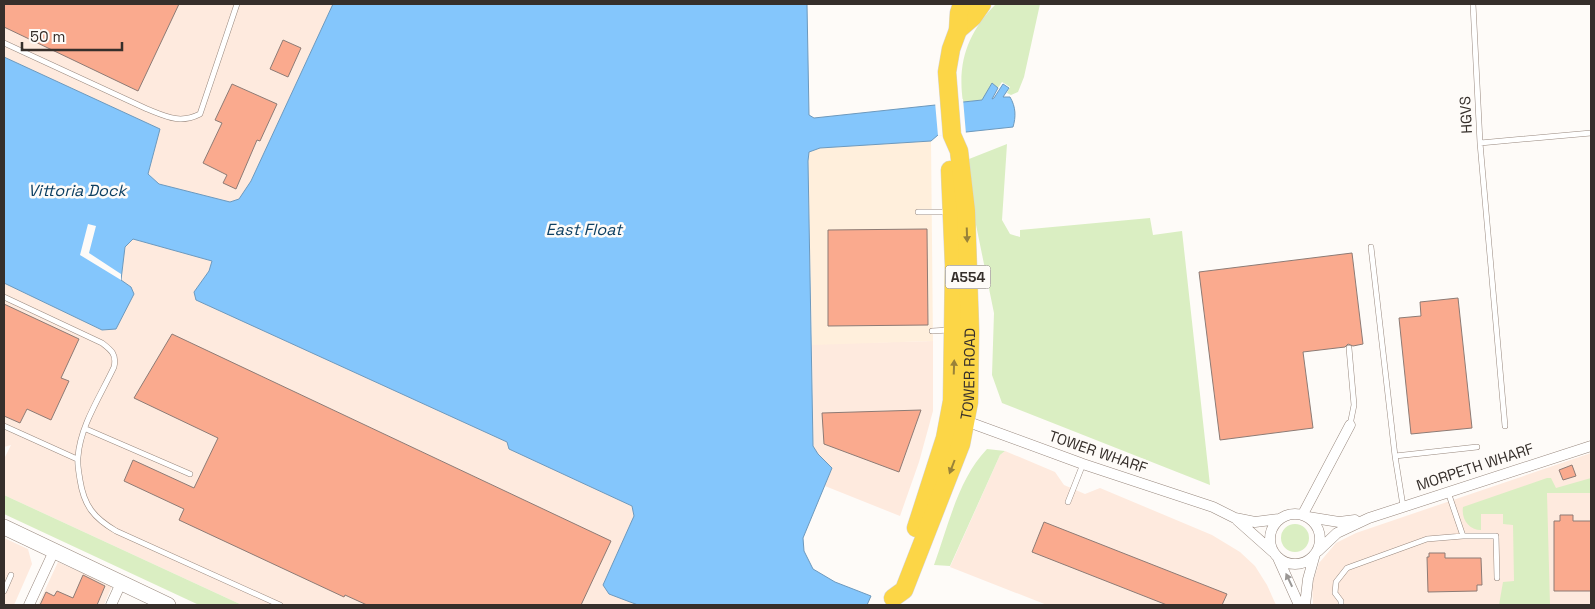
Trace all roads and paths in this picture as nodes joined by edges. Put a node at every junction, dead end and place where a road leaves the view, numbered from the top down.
1 (237, 4) edge
2 (962, 4) edge
3 (982, 4) edge
4 (1473, 4) edge
5 (958, 30) junction
6 (4, 43) edge
7 (1591, 133) edge
8 (1480, 143) junction
9 (918, 212) dead end
10 (959, 212) junction
11 (1370, 247) dead end
12 (4, 298) edge
13 (962, 330) junction
14 (932, 331) dead end
15 (1349, 348) dead end
16 (958, 418) junction
17 (1350, 425) joint
18 (6, 426) edge
19 (1505, 426) dead end
20 (86, 429) junction
21 (4, 432) edge
22 (1591, 446) edge
23 (1477, 447) dead end
24 (1394, 456) junction
25 (77, 459) junction
26 (1083, 464) junction
27 (190, 474) dead end
28 (1448, 492) junction
29 (1068, 502) dead end
30 (1402, 506) junction
31 (1305, 516) junction
32 (1235, 518) junction
33 (1369, 518) junction
34 (1279, 519) junction
35 (4, 527) edge
36 (1463, 536) junction
37 (54, 551) junction
38 (1317, 552) junction
39 (1276, 555) junction
40 (12, 575) dead end
41 (1497, 578) dead end
42 (121, 583) junction
43 (4, 591) edge
44 (892, 602) edge
45 (29, 605) edge
46 (111, 605) edge
47 (168, 605) edge
48 (280, 605) edge
49 (1299, 605) edge
50 (1305, 605) edge
51 (1341, 605) edge

1 - 6 lane
2 - 5 highway, TOWER ROAD / A554
3 - 5 highway, TOWER ROAD / A554
4 - 8 lane, HGVS
5 - 10 highway, TOWER ROAD / A554
7 - 8 lane, HGVS
8 - 19 lane
9 - 10 lane
10 - 13 highway, TOWER ROAD / A554
11 - 24 lane
12 - 20 lane
13 - 14 lane
13 - 16 highway, TOWER ROAD / A554
15 - 17 lane
16 - 26 street, TOWER WHARF
16 - 44 highway, TOWER ROAD / A554
17 - 31 street
18 - 21 lane
18 - 25 lane
20 - 25 lane
20 - 27 lane
22 - 28 street, MORPETH WHARF
23 - 24 lane
24 - 30 lane
25 - 48 lane
26 - 29 lane
26 - 32 street, TOWER WHARF
28 - 30 street, MORPETH WHARF
28 - 36 lane
30 - 33 street, MORPETH WHARF
31 - 33 street, MORPETH WHARF
31 - 34 street
31 - 38 street
32 - 34 street, TOWER WHARF
32 - 39 street, TOWER WHARF
33 - 38 street, MORPETH WHARF
34 - 39 street
35 - 37 main road
36 - 41 lane
36 - 51 lane
37 - 42 main road
37 - 45 street
38 - 39 street
38 - 50 street
49 -> 39 street
40 - 43 lane
42 - 46 street
42 - 47 main road

